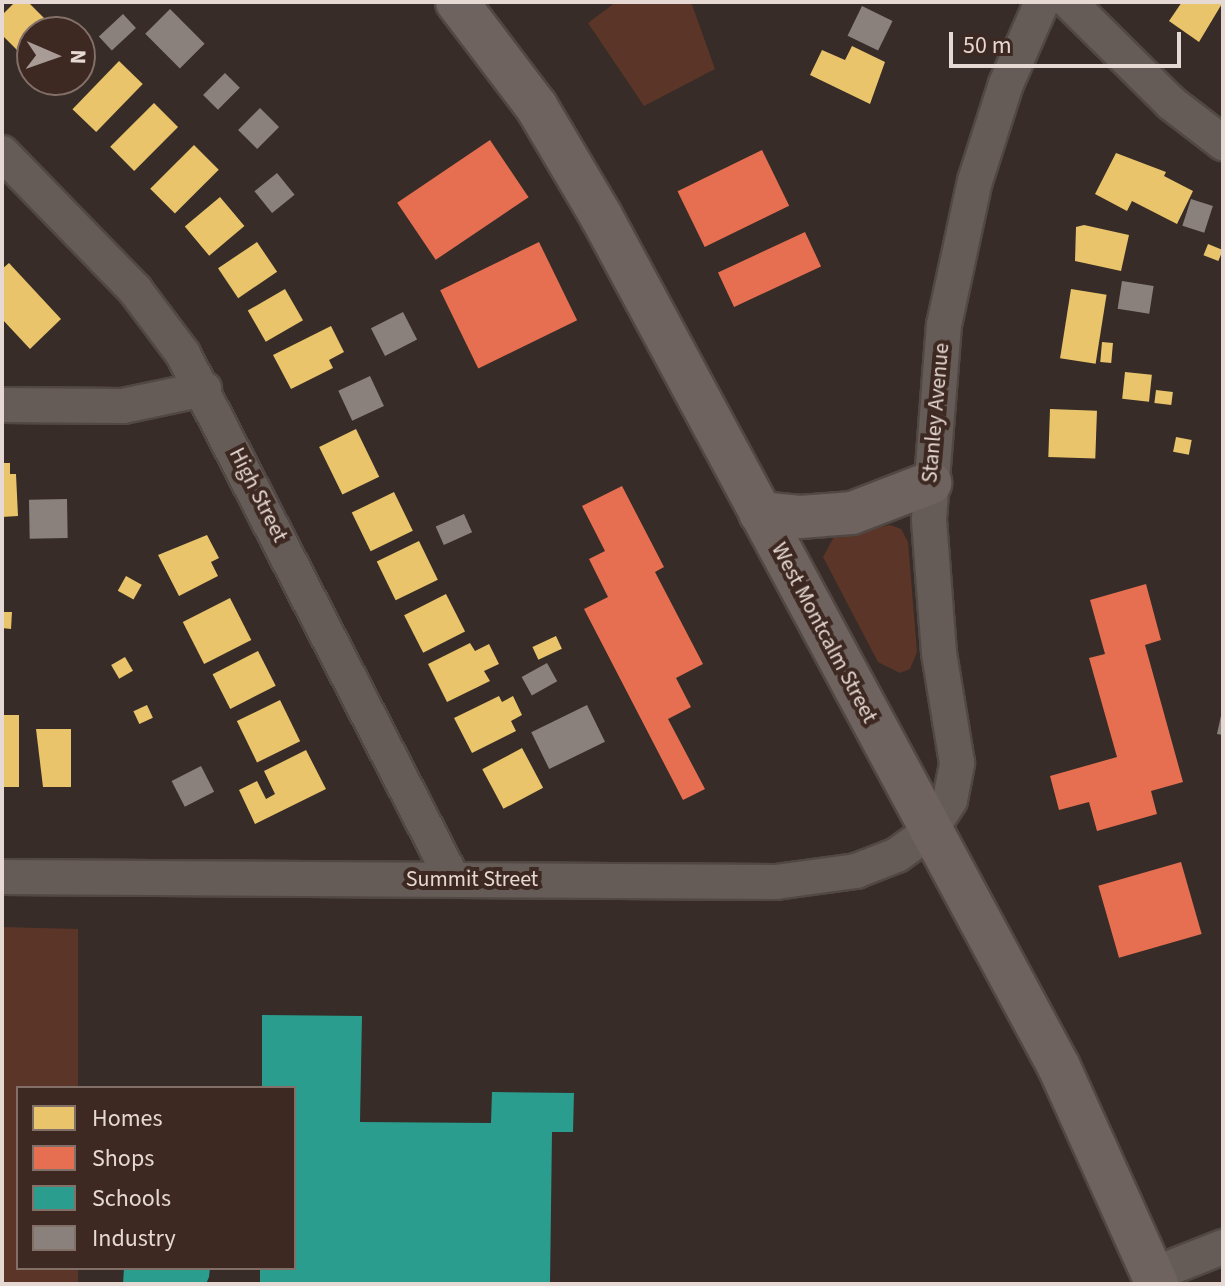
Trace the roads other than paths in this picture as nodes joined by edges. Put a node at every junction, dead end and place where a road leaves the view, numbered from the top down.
1 (457, 2) edge
2 (1042, 2) edge
3 (1069, 2) edge
4 (1223, 143) edge
5 (2, 153) edge
6 (204, 389) junction
7 (2, 405) edge
8 (930, 483) junction
9 (760, 513) junction
10 (930, 831) junction
11 (2, 877) edge
12 (453, 880) junction
13 (1223, 1247) edge
14 (1156, 1279) edge

1 - 9 main road, West Montcalm Street
2 - 8 street, Stanley Avenue
3 - 4 street
5 - 6 street, High Street
6 - 7 street
6 - 12 street, High Street
8 - 9 main road
8 - 10 street, Stanley Avenue
9 - 10 main road, West Montcalm Street
10 - 12 street, Summit Street
10 - 14 main road, West Montcalm Street
11 - 12 street, Summit Street
13 - 14 street

